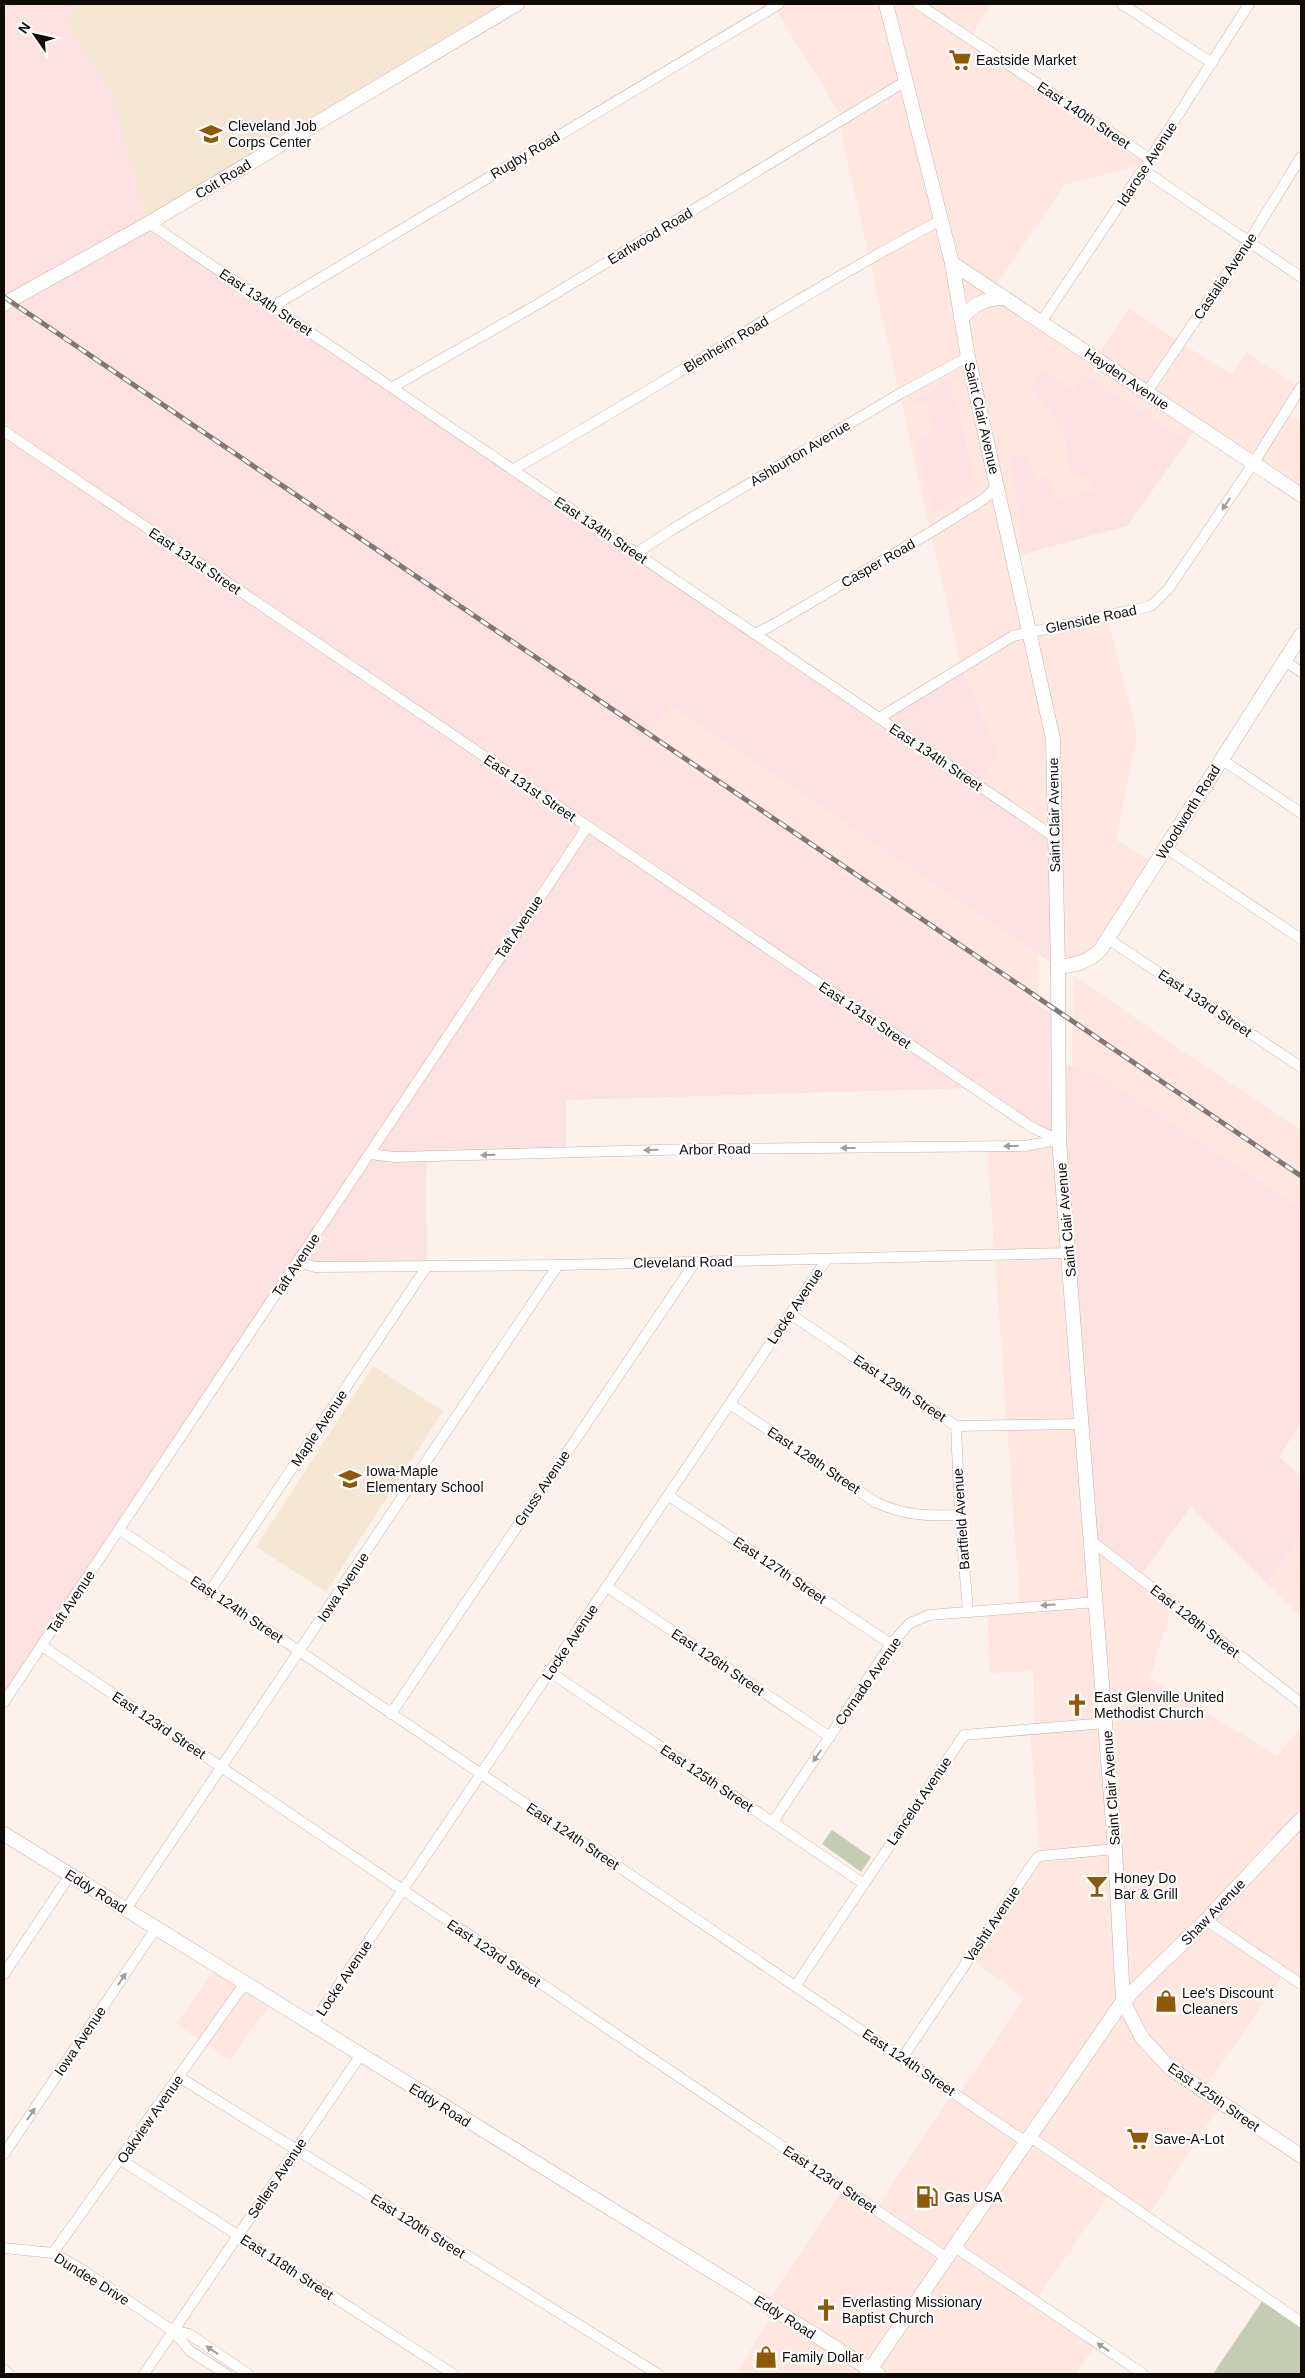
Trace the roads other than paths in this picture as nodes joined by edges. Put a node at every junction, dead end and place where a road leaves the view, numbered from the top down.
1 (516, 4) edge
2 (779, 4) edge
3 (886, 4) edge
4 (918, 4) edge
5 (1122, 4) edge
6 (1249, 4) edge
7 (1212, 63) junction
8 (906, 81) junction
9 (1301, 157) edge
10 (1150, 159) junction
11 (1143, 170) junction
12 (941, 220) junction
13 (149, 223) junction
14 (1249, 241) junction
15 (952, 263) junction
16 (1301, 277) edge
17 (1004, 298) junction
18 (4, 304) edge
19 (272, 307) junction
20 (961, 319) junction
21 (1041, 322) junction
22 (968, 357) junction
23 (393, 387) junction
24 (1301, 388) edge
25 (1147, 392) junction
26 (4, 431) edge
27 (1253, 464) junction
28 (512, 470) junction
29 (998, 485) junction
30 (1301, 495) edge
31 (636, 554) junction
32 (1029, 632) junction
33 (754, 634) junction
34 (1301, 635) edge
35 (1285, 661) junction
36 (1301, 672) edge
37 (880, 718) junction
38 (1221, 760) junction
39 (1301, 813) edge
40 (586, 826) junction
41 (1054, 836) junction
42 (1166, 848) junction
43 (1108, 939) junction
44 (1301, 939) edge
45 (1058, 967) junction
46 (1301, 1066) edge
47 (1059, 1140) junction
48 (370, 1154) junction
49 (1069, 1254) junction
50 (827, 1259) junction
51 (298, 1262) junction
52 (694, 1262) junction
53 (558, 1265) junction
54 (427, 1266) junction
55 (790, 1314) junction
56 (730, 1404) junction
57 (1081, 1424) junction
58 (956, 1426) junction
59 (669, 1496) junction
60 (960, 1515) junction
61 (120, 1530) junction
62 (1089, 1539) junction
63 (607, 1587) junction
64 (210, 1591) junction
65 (1097, 1602) junction
66 (968, 1611) junction
67 (891, 1644) junction
68 (42, 1646) junction
69 (299, 1652) junction
70 (550, 1672) junction
71 (4, 1702) edge
72 (1301, 1703) edge
73 (391, 1714) junction
74 (1106, 1723) junction
75 (830, 1737) junction
76 (222, 1768) junction
77 (482, 1775) junction
78 (772, 1822) junction
79 (1299, 1825) edge
80 (4, 1834) edge
81 (1115, 1849) junction
82 (70, 1875) junction
83 (864, 1884) junction
84 (403, 1890) junction
85 (126, 1909) junction
86 (1206, 1920) junction
87 (156, 1928) junction
88 (4, 1974) edge
89 (245, 1983) junction
90 (1301, 1984) edge
91 (796, 1985) junction
92 (1122, 2002) junction
93 (312, 2025) junction
94 (360, 2056) junction
95 (903, 2057) junction
96 (179, 2077) junction
97 (1027, 2139) junction
98 (295, 2150) junction
99 (4, 2154) edge
100 (1301, 2156) edge
101 (121, 2160) junction
102 (238, 2235) junction
103 (4, 2248) edge
104 (951, 2252) junction
105 (53, 2253) junction
106 (1301, 2322) edge
107 (173, 2331) junction
108 (4, 2370) edge
109 (871, 2373) edge
110 (9, 2374) edge
111 (144, 2374) edge
112 (226, 2374) edge
113 (248, 2374) edge
114 (453, 2374) edge
115 (658, 2374) edge
116 (1143, 2374) edge

1 - 13 street, Coit Road
2 - 19 street, Rugby Road
3 - 8 street, Saint Clair Avenue
4 - 10 street, East 140th Street
5 - 7 street
6 - 7 street, Idarose Avenue
7 - 10 street, Idarose Avenue
8 - 12 street, Saint Clair Avenue
8 - 23 street, Earlwood Road
9 - 14 street, Castalia Avenue
10 - 11 street, Idarose Avenue
11 - 14 street
11 - 21 street, Idarose Avenue
12 - 15 street, Saint Clair Avenue
12 - 28 street, Blenheim Road
13 - 18 street, Coit Road
13 - 19 street, East 134th Street
14 - 16 street
14 - 25 street, Castalia Avenue
15 - 17 street, Hayden Avenue
15 - 20 street, Saint Clair Avenue
17 - 20 street
17 - 21 street, Hayden Avenue
19 - 23 street, East 134th Street
20 - 22 street, Saint Clair Avenue
21 - 25 street, Hayden Avenue
22 - 29 street, Saint Clair Avenue
22 - 31 street, Ashburton Avenue
23 - 28 street, East 134th Street
24 - 27 street, Glenside Road
25 - 27 street, Hayden Avenue
26 - 40 street, East 131st Street
27 - 30 street, Hayden Avenue
27 -> 32 street, Glenside Road
28 - 31 street, East 134th Street
29 - 32 street, Saint Clair Avenue
29 - 33 street, Casper Road
31 - 33 street, East 134th Street
32 - 37 street, Glenside Road
32 - 41 street, Saint Clair Avenue
33 - 37 street, East 134th Street
34 - 35 street, Woodworth Road
35 - 36 street
35 - 38 street, Woodworth Road
37 - 41 street, East 134th Street
38 - 39 street
38 - 42 street, Woodworth Road
40 - 47 street, East 131st Street
40 - 48 street, Taft Avenue
41 - 45 street, Saint Clair Avenue
42 - 43 street, Woodworth Road
42 - 44 street
43 - 45 street, Woodworth Road
43 - 46 street, East 133rd Street
45 - 47 street, Saint Clair Avenue
47 -> 48 street, Arbor Road
47 - 49 street, Saint Clair Avenue
48 - 51 street, Taft Avenue
49 - 50 street, Cleveland Road
49 - 57 street, Saint Clair Avenue
50 - 52 street, Cleveland Road
50 - 55 street, Locke Avenue
51 - 54 street, Cleveland Road
51 - 61 street, Taft Avenue
52 - 53 street, Cleveland Road
52 - 73 street, Gruss Avenue
53 - 54 street, Cleveland Road
53 - 69 street, Iowa Avenue
54 - 64 street, Maple Avenue
55 - 56 street, Locke Avenue
55 - 58 street, East 129th Street
56 - 59 street, Locke Avenue
56 - 60 street, East 128th Street
57 - 58 street, East 129th Street
57 - 62 street, Saint Clair Avenue
58 - 60 street, Bartfield Avenue
59 - 63 street, Locke Avenue
59 - 67 street, East 127th Street
60 - 66 street, Bartfield Avenue
61 - 64 street, East 124th Street
61 - 68 street, Taft Avenue
62 - 65 street, Saint Clair Avenue
62 - 72 street, East 128th Street
63 - 70 street, Locke Avenue
63 - 75 street, East 126th Street
64 - 69 street, East 124th Street
65 -> 66 street, Cornado Avenue
65 - 74 street, Saint Clair Avenue
66 - 67 street, Cornado Avenue
67 - 75 street, Cornado Avenue
68 - 71 street, Taft Avenue
68 - 76 street, East 123rd Street
69 - 73 street, East 124th Street
69 - 76 street, Iowa Avenue
70 - 77 street, Locke Avenue
70 - 78 street, East 125th Street
73 - 77 street, East 124th Street
74 - 81 street, Saint Clair Avenue
74 - 83 street, Lancelot Avenue
75 -> 78 street, Cornado Avenue
76 - 84 street, East 123rd Street
76 - 85 street, Iowa Avenue
77 - 84 street, Locke Avenue
77 - 91 street, East 124th Street
78 - 83 street, East 125th Street
79 - 86 street, Shaw Avenue
80 - 82 street, Eddy Road
81 - 92 street, Saint Clair Avenue
81 - 95 street, Vashti Avenue
82 - 85 street, Eddy Road
82 - 88 street
83 - 91 street, Lancelot Avenue
84 - 93 street, Locke Avenue
84 - 104 street, East 123rd Street
85 - 87 street, Eddy Road
86 - 90 street
86 - 92 street, Shaw Avenue
87 - 89 street, Eddy Road
99 -> 87 street, Iowa Avenue
89 - 93 street, Eddy Road
89 - 96 street, Oakview Avenue
91 - 95 street, East 124th Street
92 - 97 street
92 - 100 street, East 125th Street
93 - 94 street, Eddy Road
94 - 98 street, Sellers Avenue
94 - 109 street, Eddy Road
95 - 97 street, East 124th Street
96 - 98 street, East 120th Street
96 - 101 street, Oakview Avenue
97 - 104 street
97 - 106 street, East 124th Street
98 - 102 street, Sellers Avenue
98 - 115 street, East 120th Street
101 - 102 street, East 118th Street
101 - 105 street, Oakview Avenue
102 - 107 street, Sellers Avenue
102 - 114 street, East 118th Street
103 - 105 street, Dundee Drive
104 - 109 street
116 -> 104 street, East 123rd Street
105 - 107 street, Dundee Drive
107 - 111 street, Sellers Avenue
107 - 112 street
113 -> 107 street
108 - 110 street

